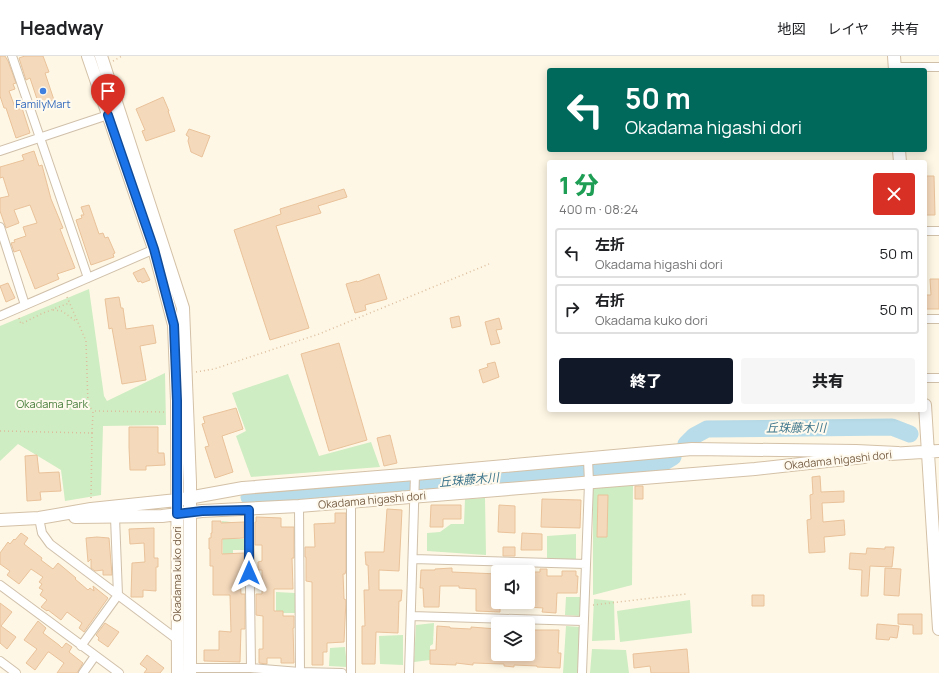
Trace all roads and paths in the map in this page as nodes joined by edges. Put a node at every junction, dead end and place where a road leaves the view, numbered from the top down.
1 (12, 56) edge
2 (88, 56) edge
3 (101, 56) edge
4 (895, 64) edge
5 (939, 67) edge
6 (120, 112) junction
7 (108, 115) junction
8 (40, 138) junction
9 (0, 151) edge
10 (0, 227) edge
11 (927, 231) edge
12 (939, 231) edge
13 (158, 247) junction
14 (489, 264) dead end
15 (88, 278) junction
16 (66, 296) dead end
17 (69, 303) junction
18 (25, 305) junction
19 (51, 310) junction
20 (0, 316) edge
21 (18, 316) dead end
22 (927, 319) edge
23 (939, 319) edge
24 (78, 322) junction
25 (186, 373) junction
26 (927, 378) edge
27 (939, 378) edge
28 (93, 411) junction
29 (168, 412) dead end
30 (926, 412) edge
31 (0, 431) edge
32 (92, 433) junction
33 (934, 451) edge
34 (898, 453) junction
35 (588, 459) junction
36 (415, 474) junction
37 (589, 483) junction
38 (414, 496) junction
39 (190, 498) junction
40 (177, 500) junction
41 (351, 502) junction
42 (299, 506) junction
43 (91, 509) junction
44 (249, 510) junction
45 (183, 514) junction
46 (41, 517) junction
47 (115, 517) junction
48 (0, 520) edge
49 (413, 559) junction
50 (586, 564) junction
51 (0, 585) edge
52 (686, 594) dead end
53 (118, 595) junction
54 (584, 606) junction
55 (411, 616) junction
56 (583, 621) junction
57 (939, 630) edge
58 (178, 640) junction
59 (81, 646) junction
60 (95, 656) junction
61 (0, 661) edge
62 (250, 668) junction
63 (9, 670) edge
64 (190, 671) edge
65 (16, 673) edge
66 (83, 673) edge
67 (119, 673) edge
68 (178, 673) edge
69 (300, 673) edge
70 (342, 673) edge
71 (351, 673) edge
72 (409, 673) edge
73 (582, 673) edge

1 - 8 street
2 - 7 street, Okadama kuko dori
3 - 6 street, Okadama kuko dori
4 - 5 street
6 - 7 street
6 - 13 street, Okadama kuko dori
7 - 8 street
7 - 13 street, Okadama kuko dori
8 - 9 street
8 - 15 street
10 - 18 street
11 - 12 street
13 - 15 street
13 - 25 street, Okadama kuko dori
13 - 40 street, Okadama kuko dori
14 - 25 path
15 - 18 street
16 - 17 path
17 - 19 path
17 - 24 path
18 - 20 street
19 - 21 path
19 - 24 path
22 - 23 street
24 - 28 path
25 - 39 street, Okadama kuko dori
26 - 27 street
28 - 29 path
28 - 32 path
30 - 33 street
31 - 32 path
32 - 43 path
33 - 34 street
33 - 57 street
34 - 35 street, Okadama higashi dori
34 - 37 street, Okadama higashi dori
35 - 36 street, Okadama higashi dori
35 - 37 street
36 - 38 street
36 - 39 street, Okadama higashi dori
37 - 38 street, Okadama higashi dori
37 - 50 street
38 - 41 street, Okadama higashi dori
38 - 49 street
39 - 40 street, Okadama higashi dori
39 - 45 street, Okadama kuko dori
40 - 43 street, Okadama higashi dori
40 - 45 street, Okadama kuko dori
41 - 42 street, Okadama higashi dori
41 - 71 street
42 - 44 street, Okadama higashi dori
42 - 69 street
43 - 46 street, Okadama higashi dori
44 - 45 street, Okadama higashi dori
44 - 62 street
45 - 47 street, Okadama higashi dori
45 - 58 street, Okadama kuko dori
45 - 64 street, Okadama kuko dori
46 - 47 street, Okadama higashi dori
46 - 48 street, Okadama higashi dori
46 - 53 street
47 - 53 street
49 - 50 street
49 - 55 street
50 - 54 street
51 - 59 street
52 - 54 path
53 - 58 street
53 - 59 street
54 - 56 street
55 - 56 street
55 - 72 street
56 - 73 street
58 - 68 street, Okadama kuko dori
59 - 60 street
60 - 66 street
60 - 67 street
61 - 63 street
62 - 64 street
62 - 69 street
63 - 65 street
69 - 70 street

